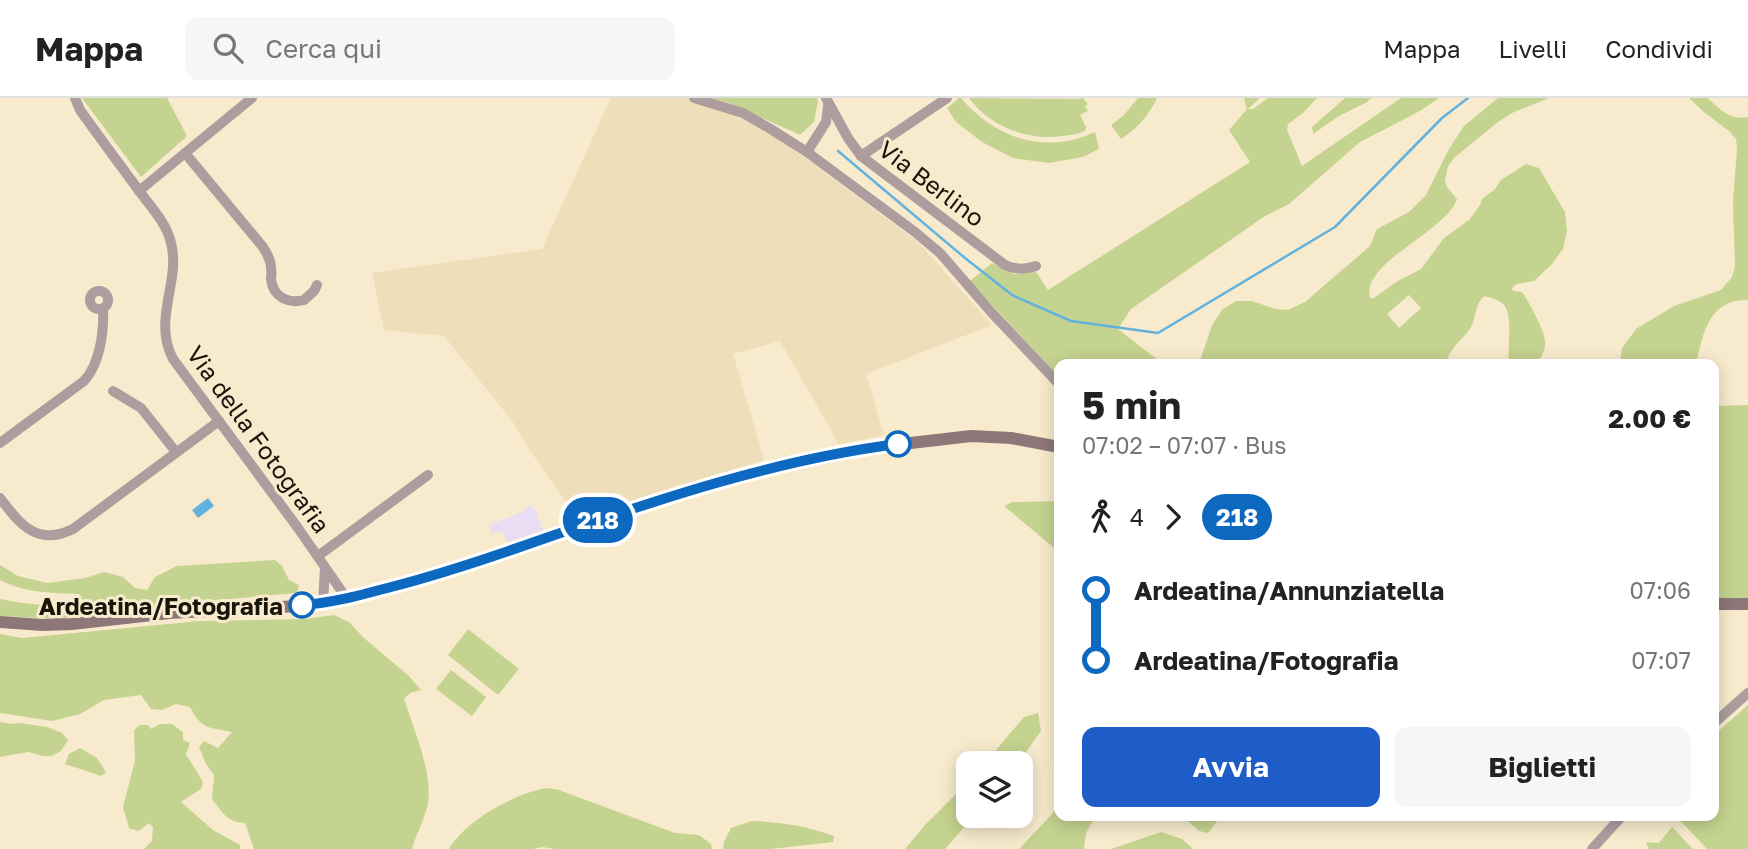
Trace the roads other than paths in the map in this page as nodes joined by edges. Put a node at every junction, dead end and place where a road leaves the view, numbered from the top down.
1 (64, 98) edge
2 (75, 98) edge
3 (252, 98) edge
4 (694, 98) edge
5 (947, 98) edge
6 (827, 101) edge
7 (83, 114) junction
8 (807, 152) junction
9 (185, 153) junction
10 (861, 156) junction
11 (139, 191) junction
12 (1036, 266) dead end
13 (317, 285) dead end
14 (103, 309) dead end
15 (1054, 379) edge
16 (113, 391) dead end
17 (219, 421) junction
18 (0, 443) edge
19 (1054, 446) edge
20 (176, 452) junction
21 (428, 475) dead end
22 (0, 498) edge
23 (318, 556) junction
24 (325, 568) junction
25 (347, 599) junction
26 (323, 603) junction
27 (1719, 604) edge
28 (1748, 604) edge
29 (0, 622) edge
30 (1748, 693) edge
31 (1719, 719) edge
32 (1617, 821) edge
33 (1592, 849) edge

1 - 7 street, Via della Fotografia
2 - 7 street, Via della Fotografia
3 - 9 street
4 - 8 street
5 - 10 street
6 - 8 street
6 - 10 street, Via Berlino
7 - 11 street, Via della Fotografia
8 - 15 street
9 - 11 street
9 - 13 street
10 - 12 street, Via Berlino
11 - 17 street, Via della Fotografia
14 - 18 street
16 - 20 street
17 - 20 street
17 - 23 street, Via della Fotografia
19 - 25 main road
20 - 22 street
21 - 23 street
23 - 24 street, Via della Fotografia
24 - 25 street, Via della Fotografia
24 - 26 street, Via della Fotografia
25 - 26 main road
26 - 29 main road
27 - 28 main road
30 - 31 street
32 - 33 street

